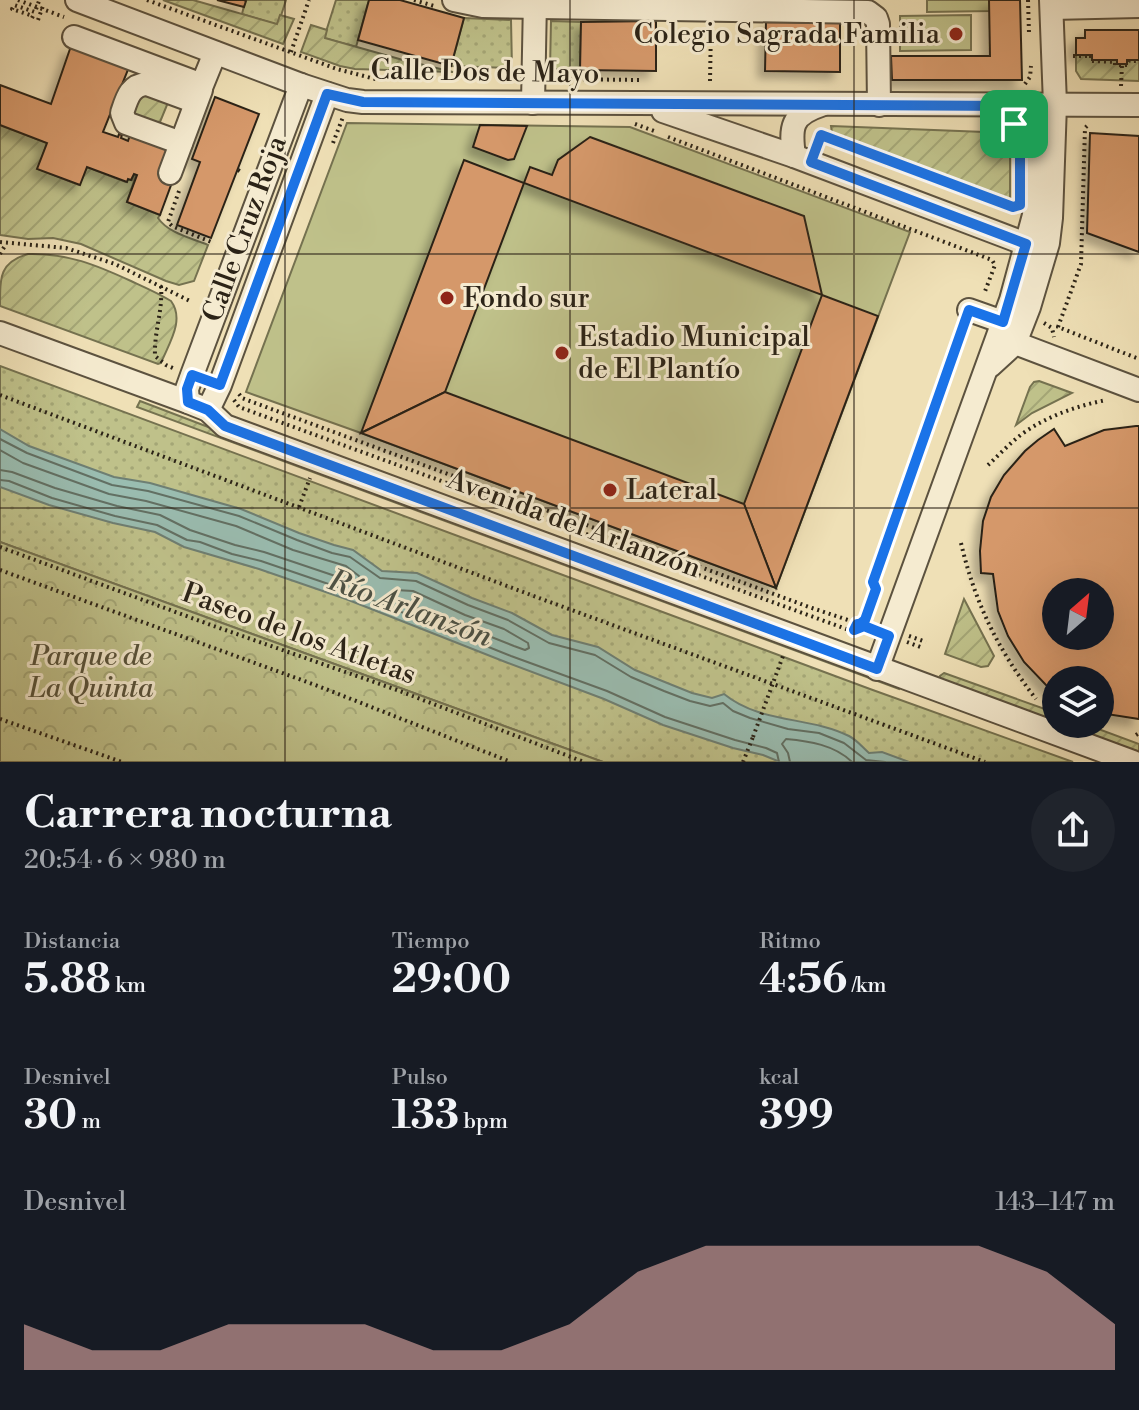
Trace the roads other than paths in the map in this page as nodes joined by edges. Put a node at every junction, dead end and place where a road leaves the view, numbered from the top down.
1 (77, 0) edge
2 (454, 0) edge
3 (535, 3) edge
4 (1051, 4) edge
5 (780, 5) edge
6 (1139, 6) edge
7 (115, 7) edge
8 (873, 7) edge
9 (74, 37) dead end
10 (215, 53) junction
11 (301, 85) junction
12 (199, 94) junction
13 (327, 94) junction
14 (1135, 96) edge
15 (533, 103) junction
16 (1055, 104) junction
17 (822, 105) junction
18 (879, 105) junction
19 (635, 115) junction
20 (181, 143) junction
21 (794, 156) junction
22 (171, 170) road end
23 (1051, 211) junction
24 (1026, 244) junction
25 (978, 305) road end
26 (0, 333) edge
27 (1005, 334) junction
28 (1139, 390) edge
29 (198, 406) junction
30 (877, 669) junction
31 (1133, 762) edge

1 - 7 street
2 - 3 street
3 - 5 street
3 - 15 street
4 - 6 street
4 - 16 street
5 - 8 street
7 - 10 street
8 - 18 street
9 - 12 street
10 - 11 street
10 - 12 street
11 - 13 street
11 - 29 street, Calle Cruz Roja
12 - 20 street
12 - 20 street
13 - 15 street, Calle Dos de Mayo
13 - 29 street, Calle Cruz Roja
14 - 16 street, Calle Dos de Mayo
15 - 19 street, Calle Dos de Mayo
16 - 18 street, Calle Dos de Mayo
16 - 23 street
16 - 24 street
17 - 18 street, Calle Dos de Mayo
17 - 19 street, Calle Dos de Mayo
17 - 21 street
19 - 21 street, Calle Dos de Mayo
20 - 22 street
21 - 24 street, Calle Dos de Mayo
23 - 24 street
23 - 27 street
24 - 27 street
25 - 27 street
26 - 29 street, Avenida del Arlanzón
27 - 28 street
27 - 30 street
29 - 30 street, Avenida del Arlanzón
30 - 31 street, Avenida del Arlanzón

